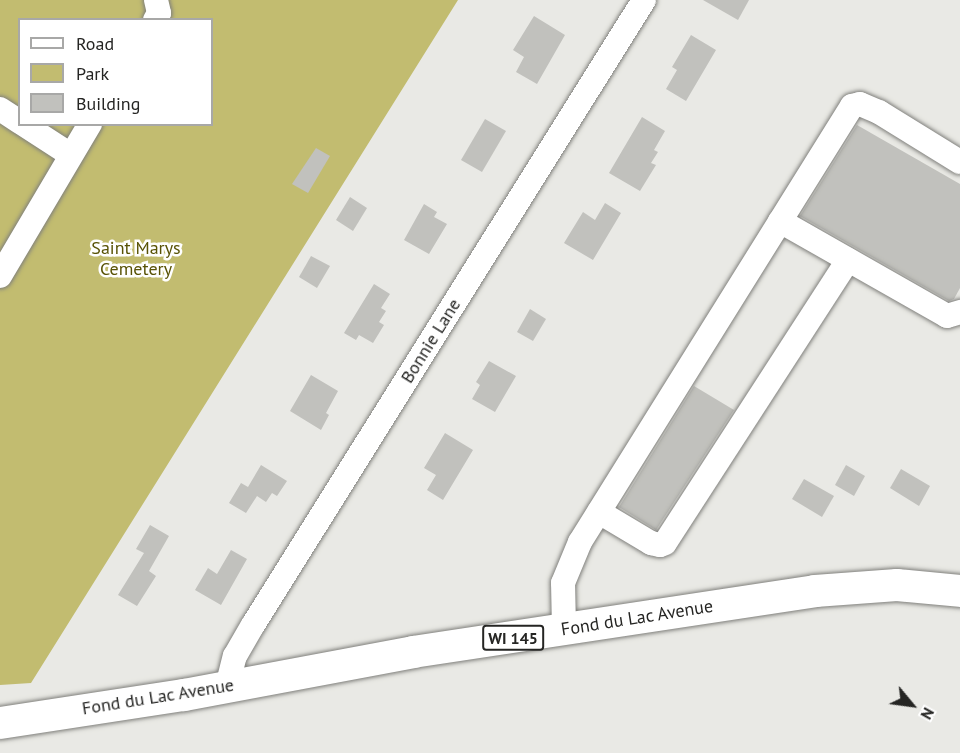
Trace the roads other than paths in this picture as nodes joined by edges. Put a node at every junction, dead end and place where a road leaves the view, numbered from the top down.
1 (156, 0) edge
2 (644, 0) edge
3 (156, 18) edge
4 (0, 109) edge
5 (18, 121) edge
6 (26, 126) edge
7 (89, 126) edge
8 (71, 155) junction
9 (960, 162) edge
10 (780, 221) junction
11 (848, 260) junction
12 (0, 276) edge
13 (960, 312) edge
14 (599, 512) junction
15 (960, 591) edge
16 (564, 629) junction
17 (227, 687) junction
18 (0, 710) edge
19 (68, 711) junction
20 (0, 723) edge

1 - 3 street
2 - 17 street, Bonnie Lane
4 - 5 street
6 - 8 street
7 - 8 street
8 - 12 street
9 - 10 street
10 - 11 street
10 - 14 street
11 - 13 street
11 - 14 street
14 - 16 street
15 - 16 main road, Fond du Lac Avenue / WI 145
16 - 17 main road, Fond du Lac Avenue / WI 145
17 - 19 main road, Fond du Lac Avenue / WI 145
18 - 19 main road, Fond du Lac Avenue / WI 145
19 - 20 main road, Fond du Lac Avenue / WI 145

